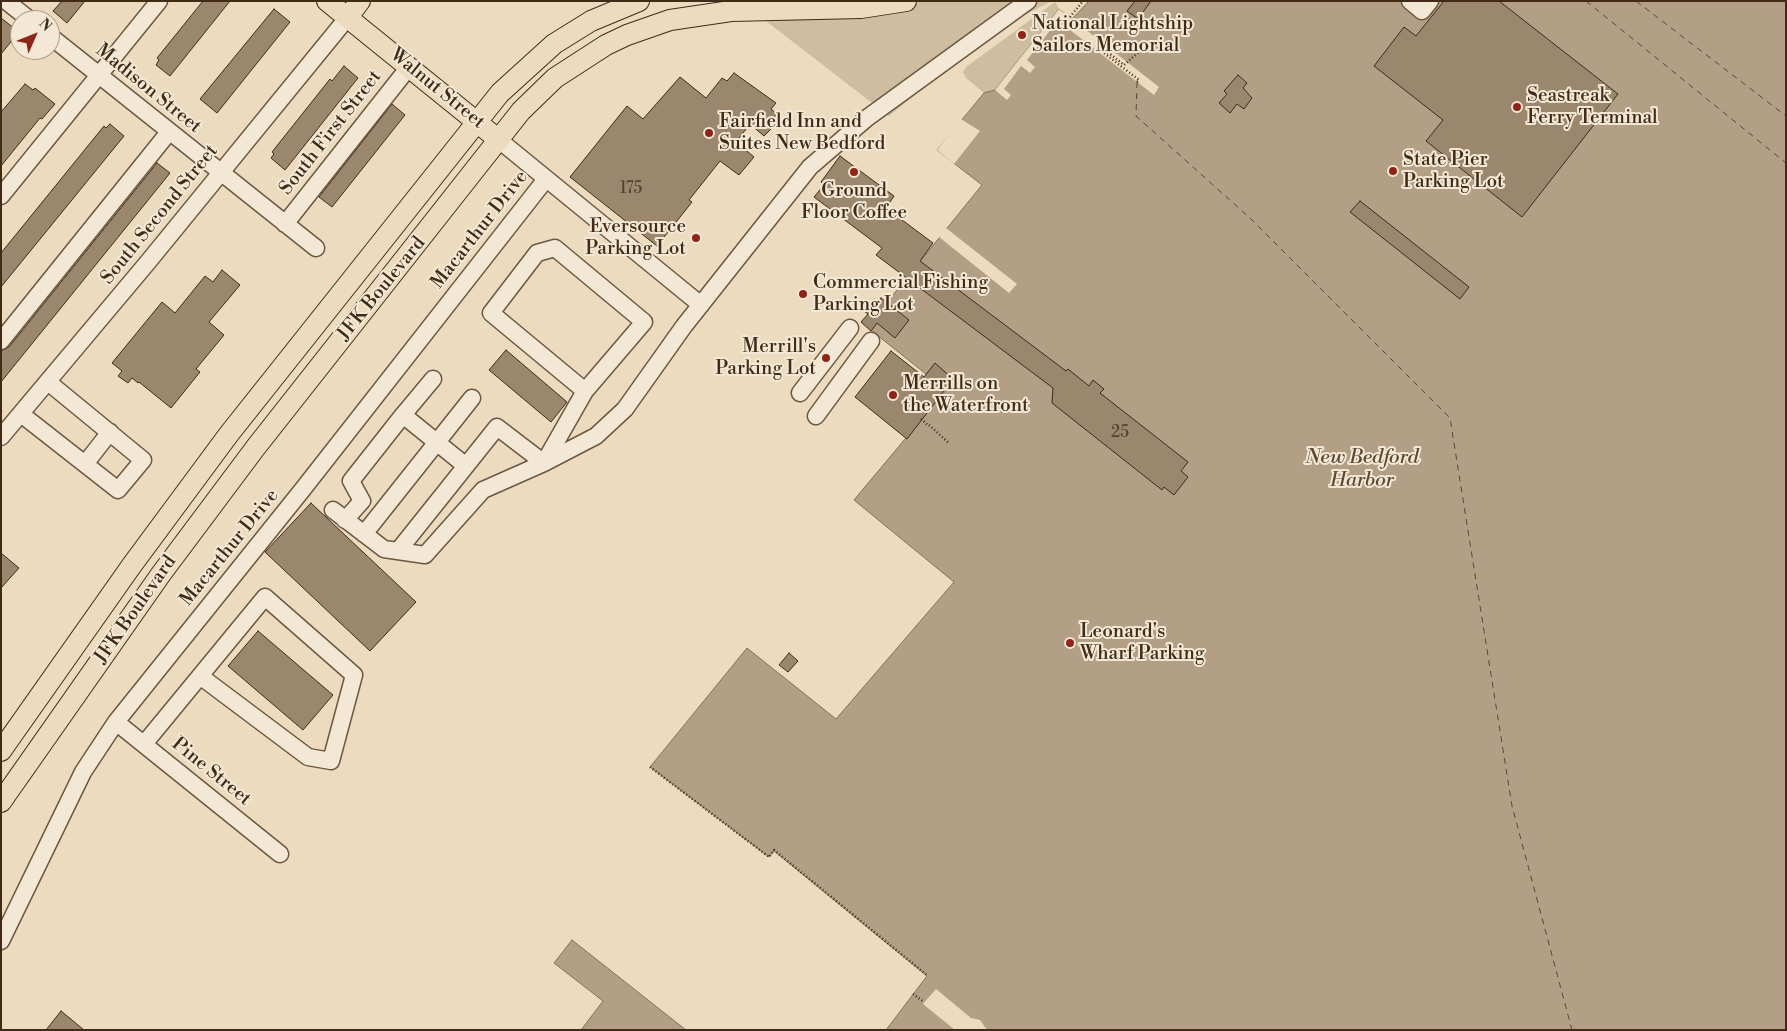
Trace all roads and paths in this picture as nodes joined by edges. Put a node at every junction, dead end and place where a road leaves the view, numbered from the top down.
1 (6, 1) edge
2 (159, 1) edge
3 (327, 1) edge
4 (360, 1) edge
5 (639, 1) edge
6 (906, 1) edge
7 (1028, 1) edge
8 (1083, 1) edge
9 (1410, 1) edge
10 (1430, 1) edge
11 (17, 10) edge
12 (348, 17) junction
13 (1070, 17) dead end
14 (60, 44) edge
15 (1141, 50) dead end
16 (409, 67) junction
17 (99, 76) junction
18 (1137, 82) dead end
19 (477, 122) junction
20 (169, 132) junction
21 (499, 140) junction
22 (220, 172) junction
23 (546, 179) junction
24 (1, 196) edge
25 (285, 224) junction
26 (316, 248) dead end
27 (701, 305) junction
28 (850, 328) dead end
29 (1, 341) edge
30 (871, 342) dead end
31 (433, 379) dead end
32 (48, 382) junction
33 (585, 391) junction
34 (800, 393) dead end
35 (472, 398) dead end
36 (21, 414) junction
37 (403, 415) junction
38 (816, 416) dead end
39 (921, 418) dead end
40 (929, 425) dead end
41 (932, 428) junction
42 (110, 432) junction
43 (1, 438) edge
44 (436, 442) junction
45 (949, 443) dead end
46 (544, 463) junction
47 (85, 464) junction
48 (466, 466) junction
49 (364, 534) junction
50 (398, 551) junction
51 (200, 676) junction
52 (116, 722) junction
53 (144, 744) junction
54 (1, 751) edge
55 (650, 767) dead end
56 (1, 802) edge
57 (280, 854) dead end
58 (1, 941) edge
59 (928, 976) dead end
60 (914, 994) dead end
61 (924, 1002) dead end

1 - 11 street
2 - 17 street
3 - 12 main road, Walnut Street
4 - 12 main road
5 - 19 main road, JFK Boulevard
6 - 21 main road, JFK Boulevard
7 - 27 street
8 - 13 path
9 - 10 street
12 - 16 main road, Walnut Street
12 - 22 street, South Second Street
14 - 17 street, Madison Street
15 - 18 path
16 - 19 main road, Walnut Street
16 - 25 street, South First Street
17 - 20 street, Madison Street
17 - 24 street
19 - 21 main road, Walnut Street
19 - 54 main road, JFK Boulevard
20 - 22 street, Madison Street
20 - 29 street
21 - 23 street, Walnut Street
21 - 56 main road, JFK Boulevard
22 - 25 street, Madison Street
22 - 32 street, South Second Street
23 - 27 street, Macarthur Drive
23 - 52 street, Macarthur Drive
25 - 26 street, Madison Street
27 - 46 street
28 - 34 street
30 - 38 street
31 - 37 street
32 - 36 street, South Second Street
32 - 42 street
33 - 33 street
33 - 46 street
35 - 44 street
36 - 43 street, South Second Street
36 - 47 street
37 - 44 street
37 - 49 street
39 - 41 path
40 - 41 path
41 - 45 path
42 - 47 street
42 - 47 street
44 - 48 street
44 - 49 street
46 - 48 street
46 - 50 street
48 - 50 street
49 - 50 street
51 - 51 street
51 - 53 street
52 - 53 street, Pine Street
52 - 58 street
53 - 57 street, Pine Street
55 - 59 path
60 - 61 path

